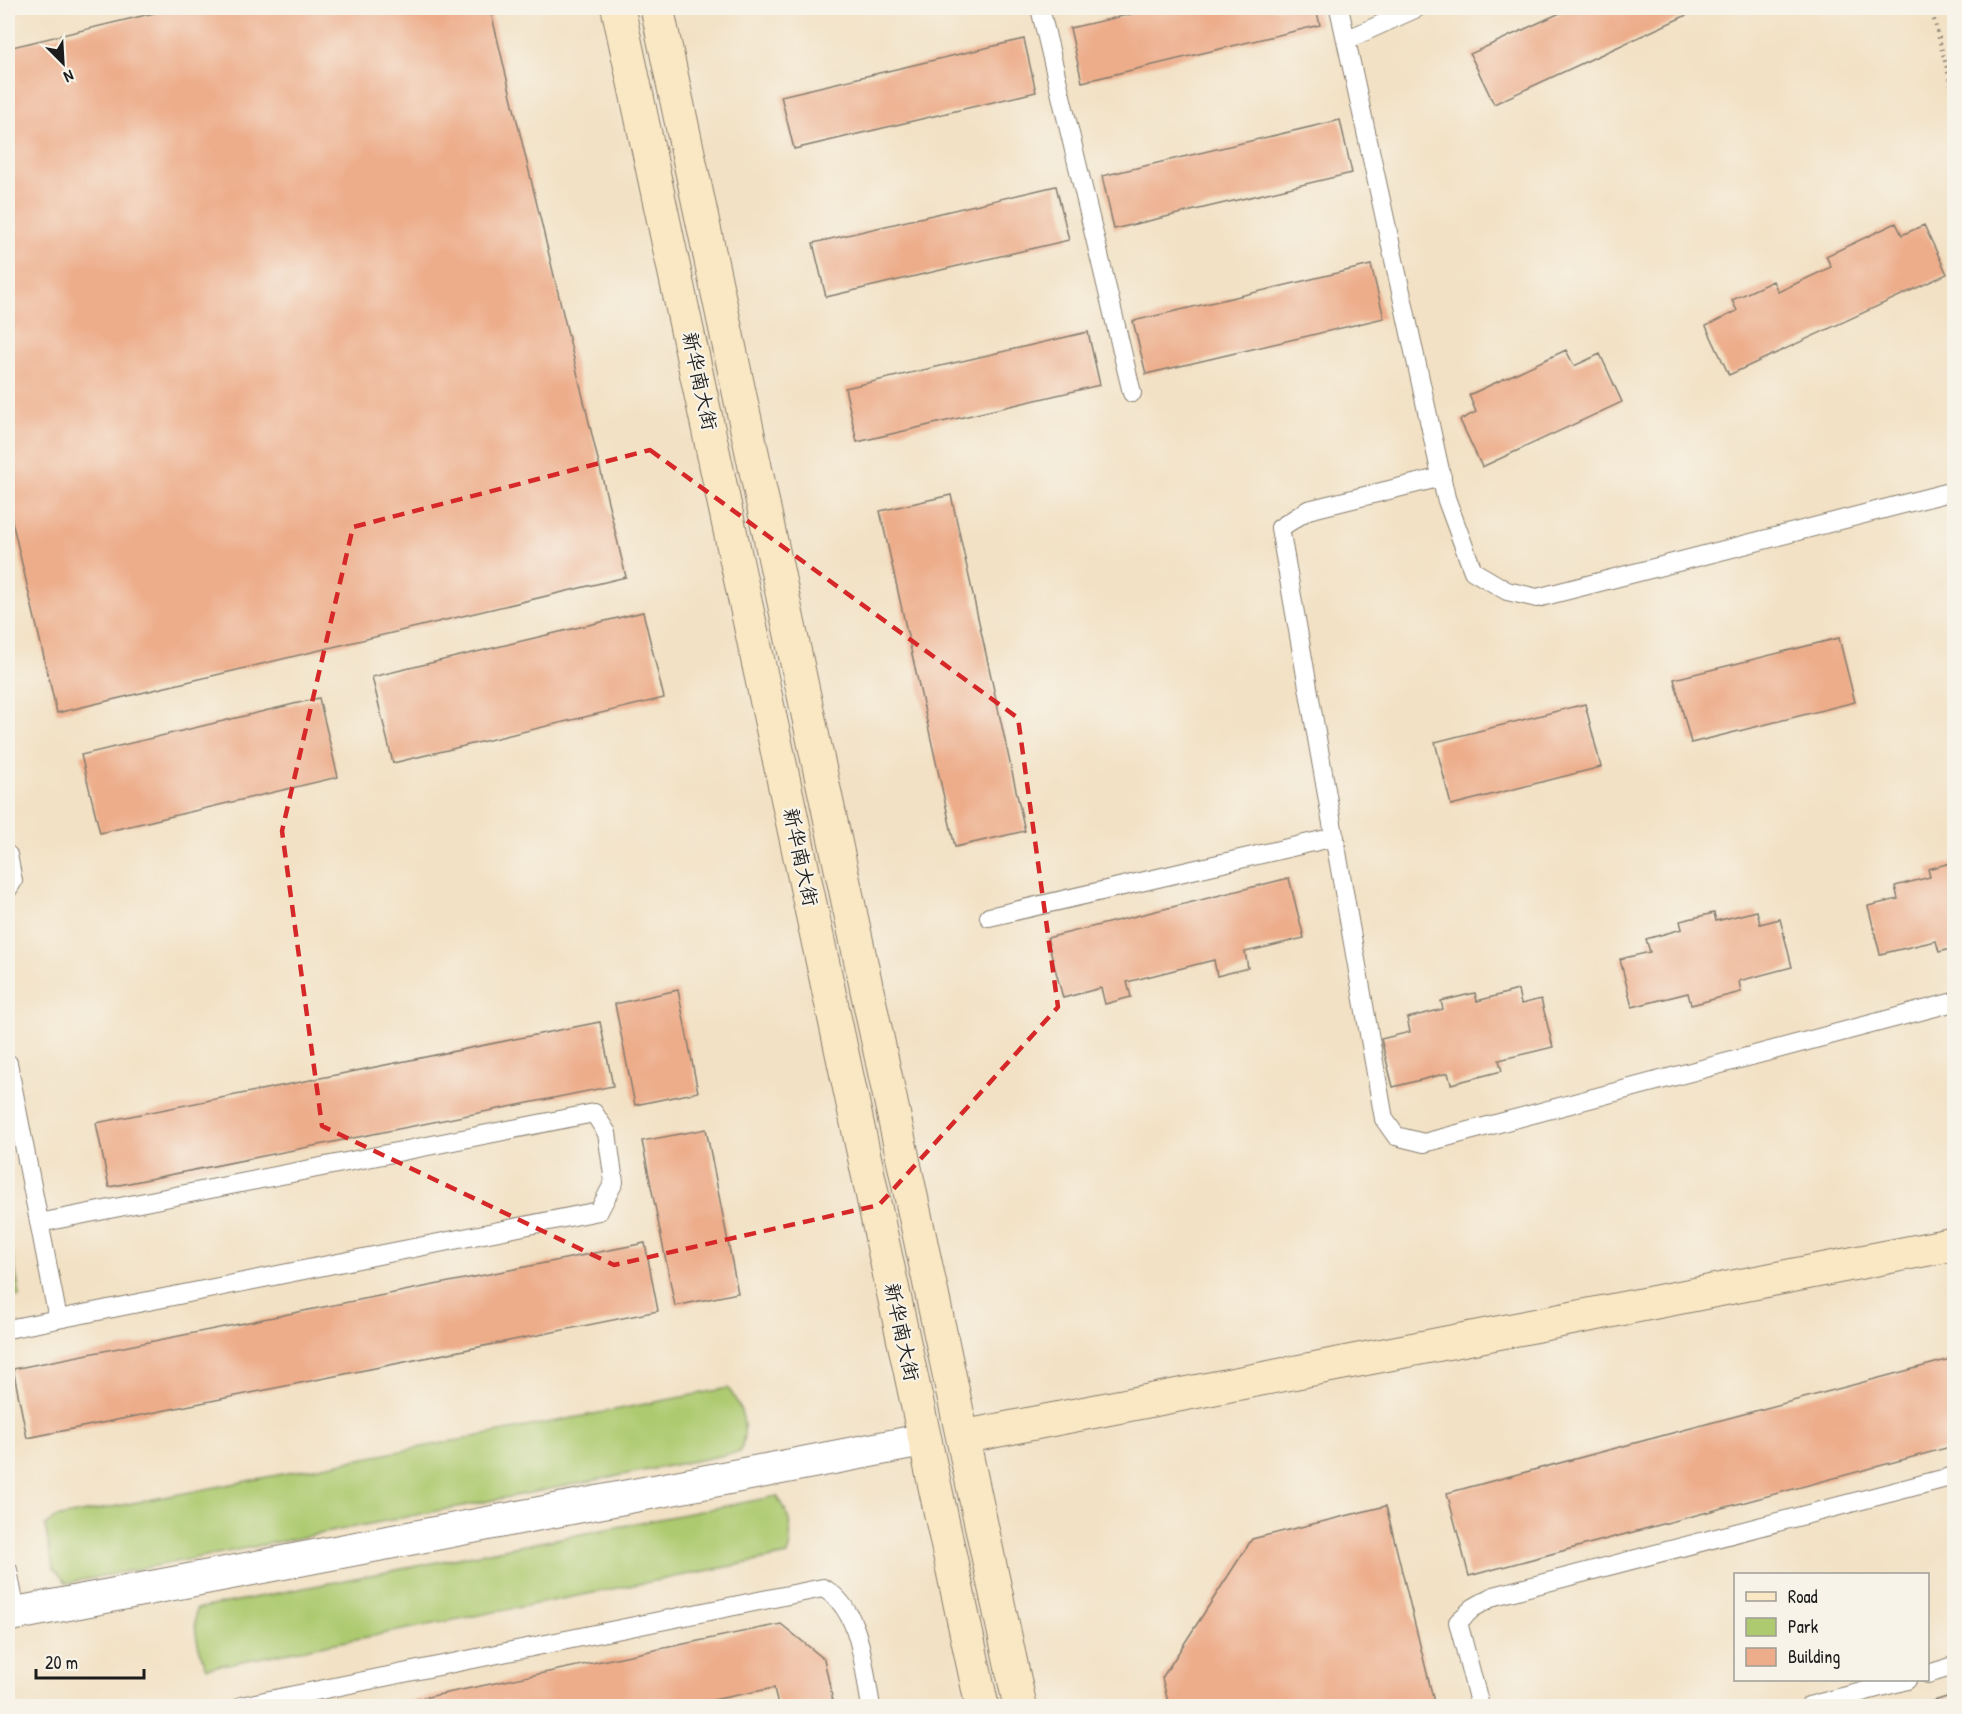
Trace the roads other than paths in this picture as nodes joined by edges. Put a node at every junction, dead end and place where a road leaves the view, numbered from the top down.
1 (618, 8) edge
2 (657, 8) edge
3 (1040, 8) edge
4 (1339, 8) edge
5 (1418, 8) edge
6 (1346, 40) junction
7 (1132, 393) dead end
8 (1442, 477) junction
9 (1954, 490) edge
10 (1335, 837) junction
11 (8, 855) edge
12 (8, 889) edge
13 (989, 917) dead end
14 (1954, 1002) edge
15 (8, 1063) edge
16 (39, 1223) junction
17 (1954, 1244) edge
18 (58, 1319) junction
19 (8, 1329) edge
20 (963, 1437) junction
21 (925, 1440) junction
22 (1954, 1476) edge
23 (8, 1570) edge
24 (12, 1614) edge
25 (1954, 1666) edge
26 (1929, 1674) edge
27 (1903, 1681) edge
28 (241, 1707) edge
29 (871, 1707) edge
30 (982, 1707) edge
31 (1020, 1707) edge
32 (1480, 1707) edge
33 (1809, 1707) edge

1 - 21 main road, 新华南大街
2 - 20 main road, 新华南大街
3 - 7 lane
4 - 6 lane
5 - 6 lane
6 - 8 lane
8 - 9 lane
8 - 10 lane
10 - 13 lane
10 - 14 lane
11 - 12 lane
15 - 16 lane
16 - 18 lane
16 - 18 lane
17 - 20 main road
18 - 19 lane
20 - 31 main road, 新华南大街
21 - 24 street
21 - 30 main road, 新华南大街
22 - 32 lane
23 - 24 lane
25 - 26 lane
27 - 33 lane
28 - 29 lane

